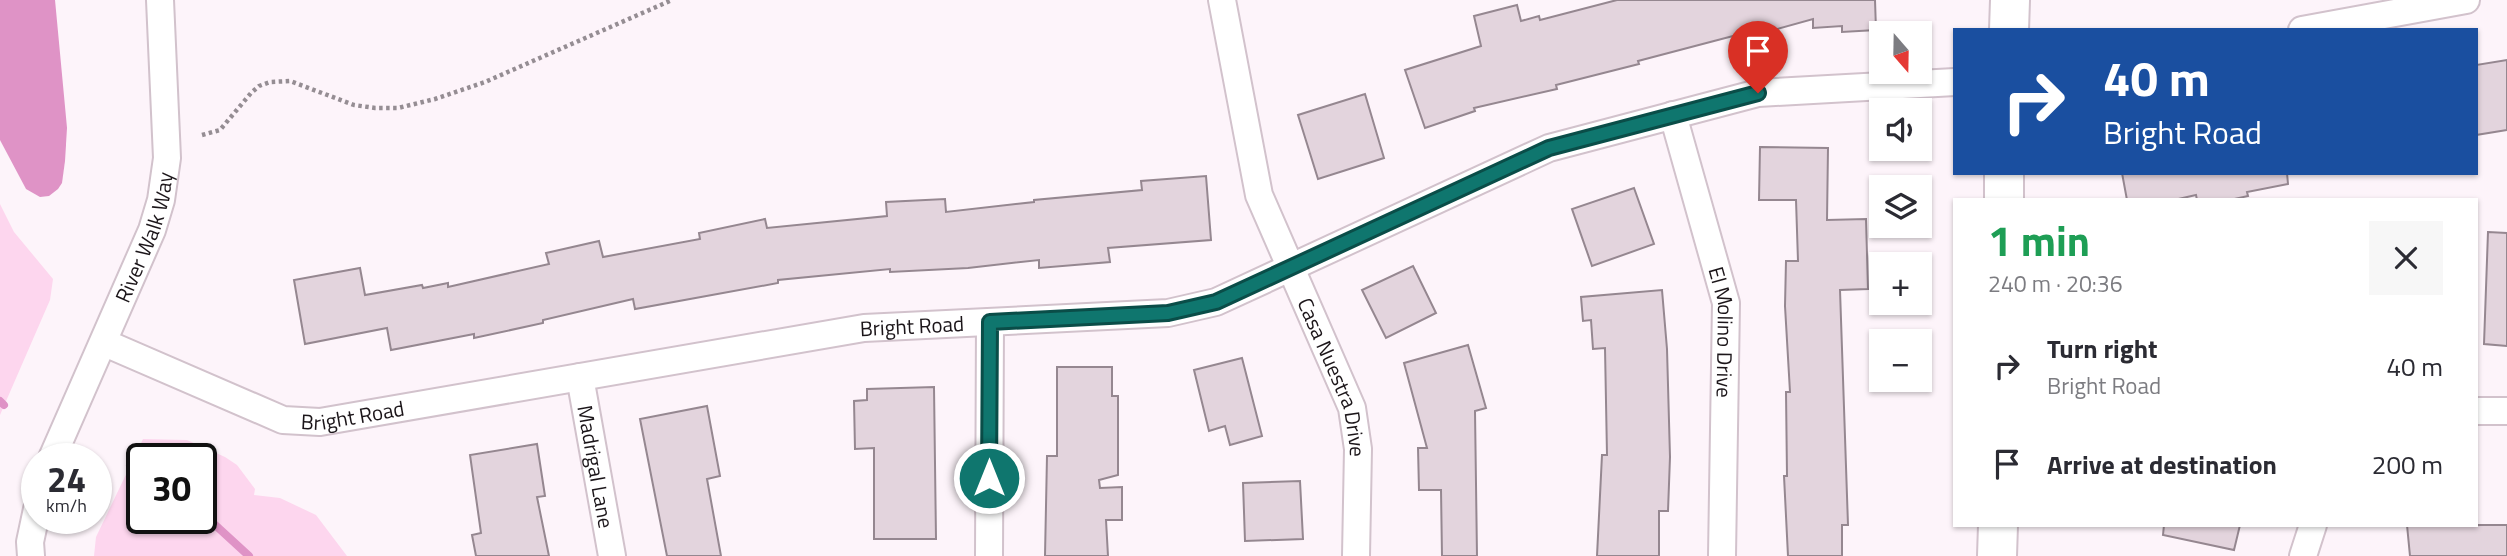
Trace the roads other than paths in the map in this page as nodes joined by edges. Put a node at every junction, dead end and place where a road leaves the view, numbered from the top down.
1 (160, 0) edge
2 (1222, 0) edge
3 (2010, 0) edge
4 (2466, 0) edge
5 (2009, 28) edge
6 (2313, 28) edge
7 (1953, 82) edge
8 (1673, 115) junction
9 (2004, 175) edge
10 (2004, 198) edge
11 (1290, 266) junction
12 (990, 322) junction
13 (104, 343) junction
14 (580, 377) junction
15 (2478, 411) edge
16 (2507, 411) edge
17 (59, 443) edge
18 (1998, 527) edge
19 (2313, 527) edge
20 (32, 534) edge
21 (31, 556) edge
22 (612, 556) edge
23 (989, 556) edge
24 (1356, 556) edge
25 (1723, 556) edge
26 (1997, 556) edge
27 (2303, 556) edge

1 - 13 street, River Walk Way
2 - 11 street, Casa Nuestra Drive
3 - 5 street
4 - 6 street
7 - 8 street, Bright Road
8 - 11 street, Bright Road
8 - 25 street, El Molino Drive
9 - 10 street
11 - 12 street, Bright Road
11 - 24 street, Casa Nuestra Drive
12 - 14 street, Bright Road
12 - 23 street
13 - 14 street, Bright Road
13 - 17 street, River Walk Way
14 - 22 street, Madrigal Lane
15 - 16 street
18 - 26 street
19 - 27 street
20 - 21 street

